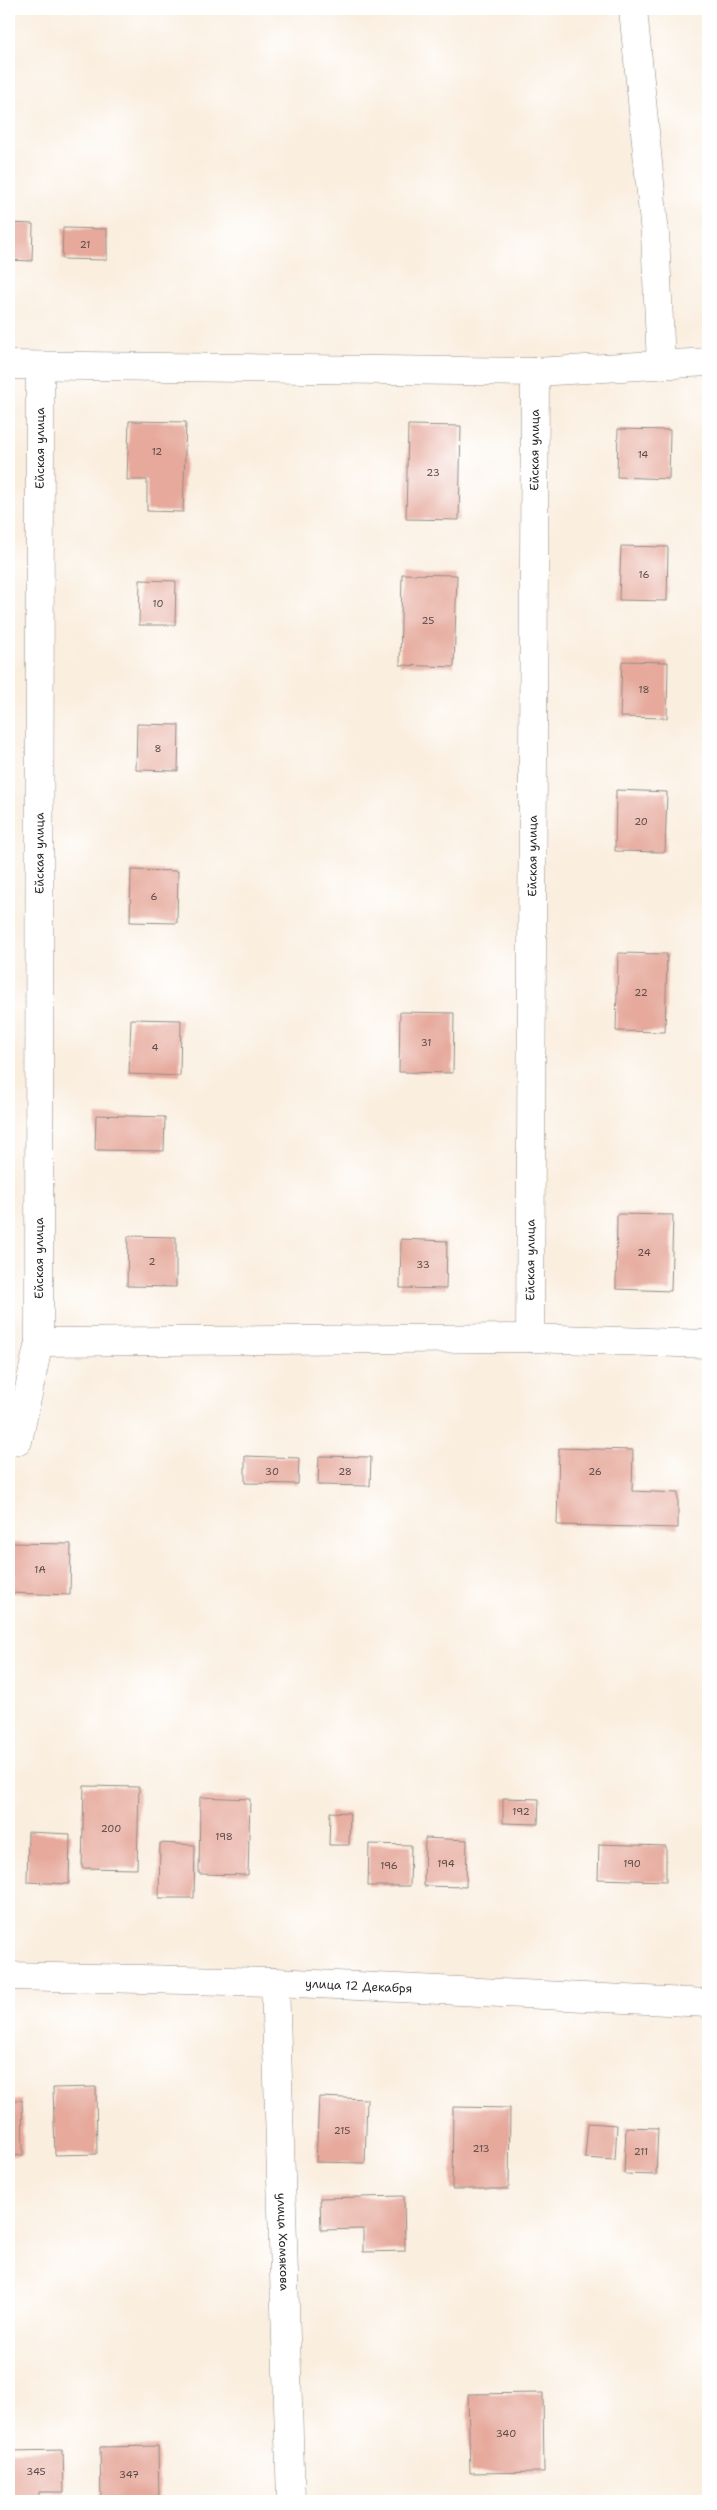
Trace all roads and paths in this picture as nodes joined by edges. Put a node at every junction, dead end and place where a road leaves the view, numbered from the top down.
1 (633, 9) edge
2 (708, 362) edge
3 (660, 364) junction
4 (9, 365) edge
5 (40, 366) junction
6 (534, 372) junction
7 (530, 1338) junction
8 (39, 1342) junction
9 (708, 1344) edge
10 (18, 1441) dead end
11 (9, 1976) edge
12 (275, 1982) junction
13 (708, 2003) edge
14 (291, 2501) edge

1 - 3 street
2 - 3 street
3 - 6 street
4 - 5 street
5 - 6 street
5 - 8 street, Ейская улица
6 - 7 street, Ейская улица
7 - 8 street
7 - 9 street
8 - 10 street, Ейская улица
11 - 12 street, улица 12 Декабря
12 - 13 street, улица 12 Декабря
12 - 14 street, улица Хомякова

